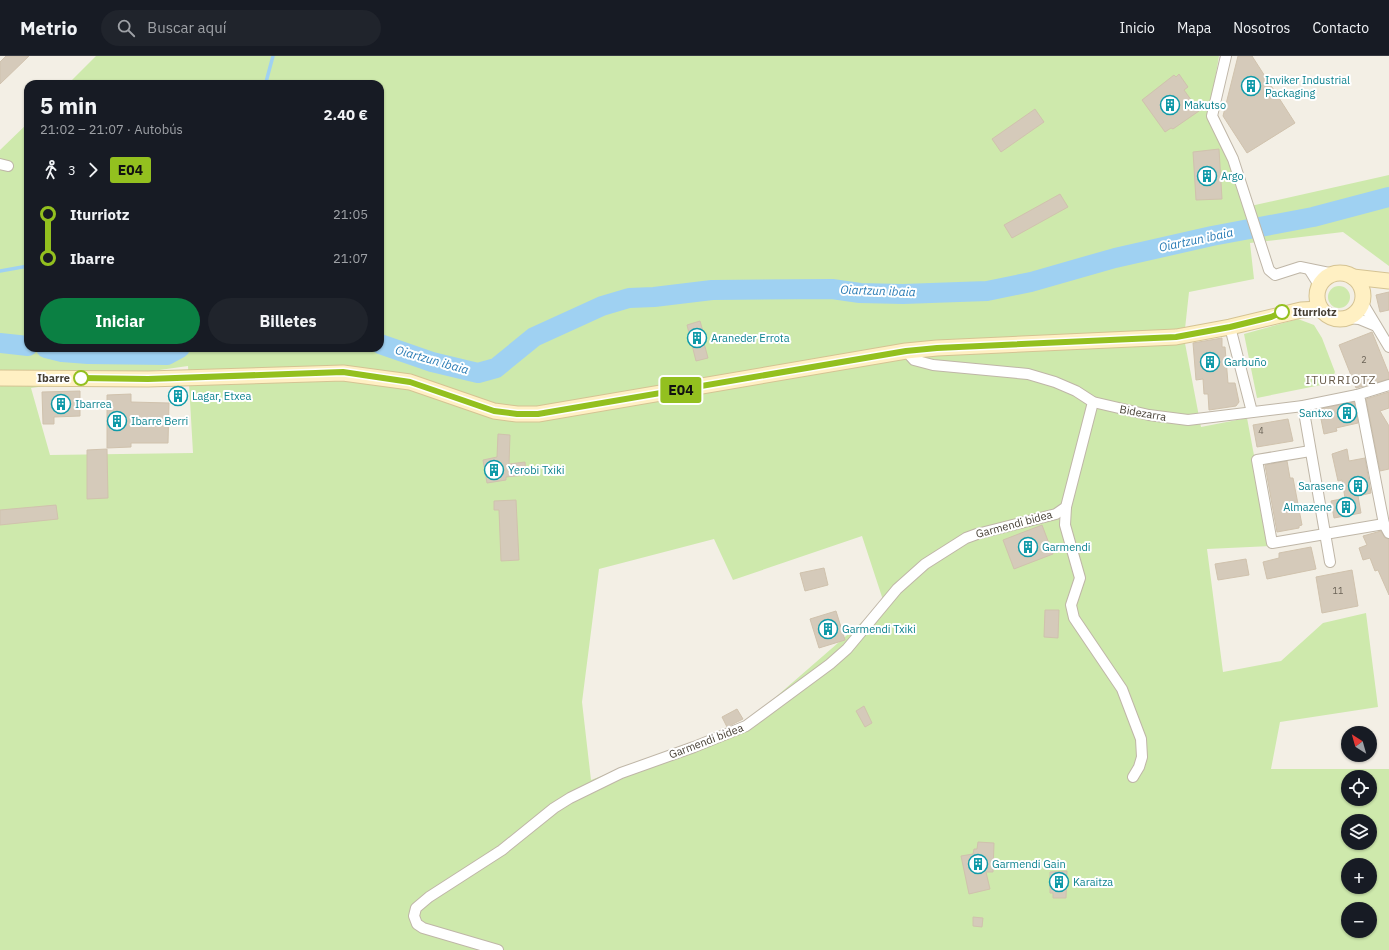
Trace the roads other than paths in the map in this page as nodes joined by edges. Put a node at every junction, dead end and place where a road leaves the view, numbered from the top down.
1 (1226, 56) edge
2 (1309, 269) junction
3 (1334, 274) junction
4 (1353, 278) junction
5 (1388, 281) edge
6 (1318, 288) junction
7 (1362, 300) junction
8 (1320, 309) junction
9 (1271, 317) junction
10 (1347, 318) junction
11 (1230, 327) junction
12 (1378, 327) junction
13 (1389, 347) edge
14 (906, 351) junction
15 (0, 378) edge
16 (1389, 385) edge
17 (1357, 395) junction
18 (1093, 402) junction
19 (1303, 406) junction
20 (1252, 412) junction
21 (1310, 451) junction
22 (1066, 507) junction
23 (1384, 524) junction
24 (1325, 534) junction
25 (1389, 534) edge
26 (1330, 562) dead end
27 (1133, 778) dead end
28 (498, 950) edge

1 - 2 street
2 - 3 street
2 - 6 street
3 - 4 street
3 - 6 street
4 - 5 street
4 - 7 street
5 - 7 street
6 - 8 street
6 - 9 street
7 - 10 street
7 - 12 street
8 - 9 street
8 - 10 street
9 - 11 street
10 - 12 street
11 - 14 street
11 - 20 street
12 - 13 street
14 - 15 street
14 - 18 street, Bidezarra
16 - 17 street, Bidezarra
17 - 19 street, Bidezarra
17 - 23 street
18 - 20 street, Bidezarra
18 - 22 street, Garmendi bidea
19 - 20 street, Bidezarra
19 - 21 street
21 - 24 street
21 - 24 street
22 - 27 street, Garmendi bidea
22 - 28 street, Garmendi bidea
23 - 24 street
23 - 25 street
24 - 26 street

